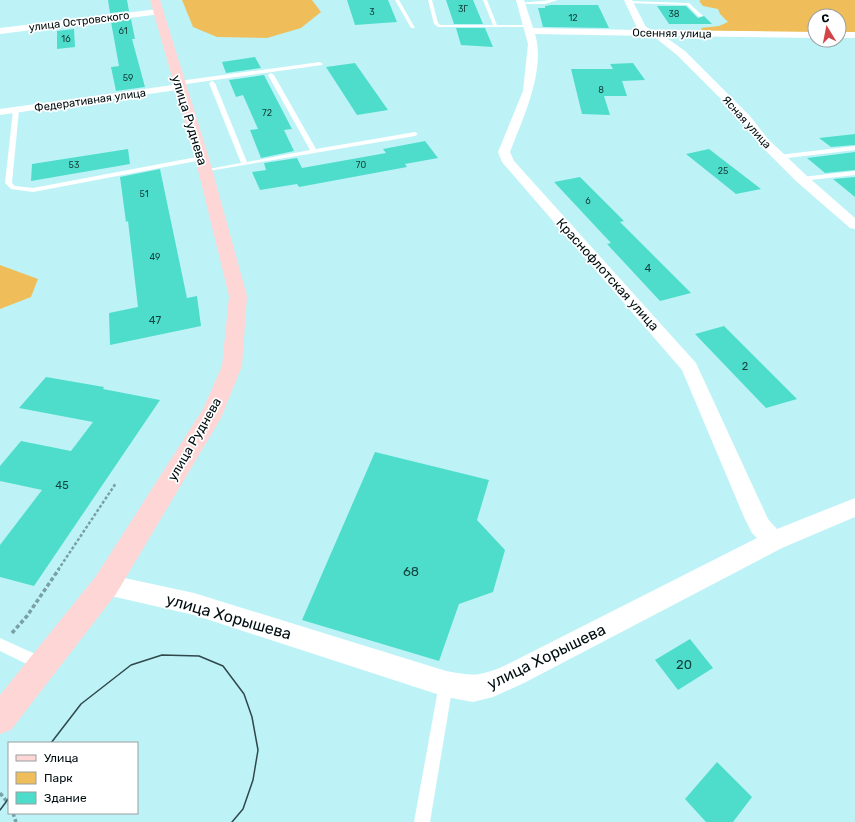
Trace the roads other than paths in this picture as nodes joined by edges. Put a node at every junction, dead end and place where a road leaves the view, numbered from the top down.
1 (397, 0) edge
2 (430, 0) edge
3 (484, 0) edge
4 (556, 0) edge
5 (628, 1) edge
6 (520, 2) edge
7 (156, 6) edge
8 (701, 16) dead end
9 (413, 27) dead end
10 (496, 27) junction
11 (530, 29) junction
12 (0, 31) edge
13 (647, 33) junction
14 (807, 35) edge
15 (320, 64) dead end
16 (271, 75) dead end
17 (212, 83) dead end
18 (180, 85) junction
19 (16, 110) junction
20 (0, 112) edge
21 (415, 134) dead end
22 (855, 148) edge
23 (314, 151) junction
24 (779, 157) junction
25 (203, 164) junction
26 (245, 164) junction
27 (855, 173) edge
28 (802, 179) junction
29 (852, 220) edge
30 (855, 507) edge
31 (774, 542) junction
32 (106, 584) junction
33 (1, 644) edge
34 (43, 665) junction
35 (446, 684) junction
36 (0, 719) edge
37 (422, 822) edge

1 - 9 lane
2 - 10 lane
3 - 10 lane
4 - 6 lane
5 - 8 lane
5 - 13 street
6 - 11 street, Краснофлотская улица
7 - 12 street, улица Островского
7 - 18 main road, улица Руднева
10 - 11 lane
11 - 13 street, Осенняя улица
11 - 31 street, Краснофлотская улица
13 - 14 street, Осенняя улица
13 - 24 street, Ясная улица
15 - 18 lane
16 - 23 lane
17 - 26 lane
18 - 19 street, Федеративная улица
18 - 25 main road, улица Руднева
19 - 20 street, Федеративная улица
19 - 25 lane
21 - 23 lane
22 - 24 lane
23 - 26 lane
24 - 28 street, Ясная улица
25 - 26 lane
25 - 32 main road, улица Руднева
27 - 28 lane
28 - 29 street, Ясная улица
30 - 31 street, улица Хорышева
31 - 35 street, улица Хорышева
32 - 34 main road, улица Руднева
32 - 35 street, улица Хорышева
33 - 34 lane
34 - 36 main road, улица Руднева
35 - 37 lane

